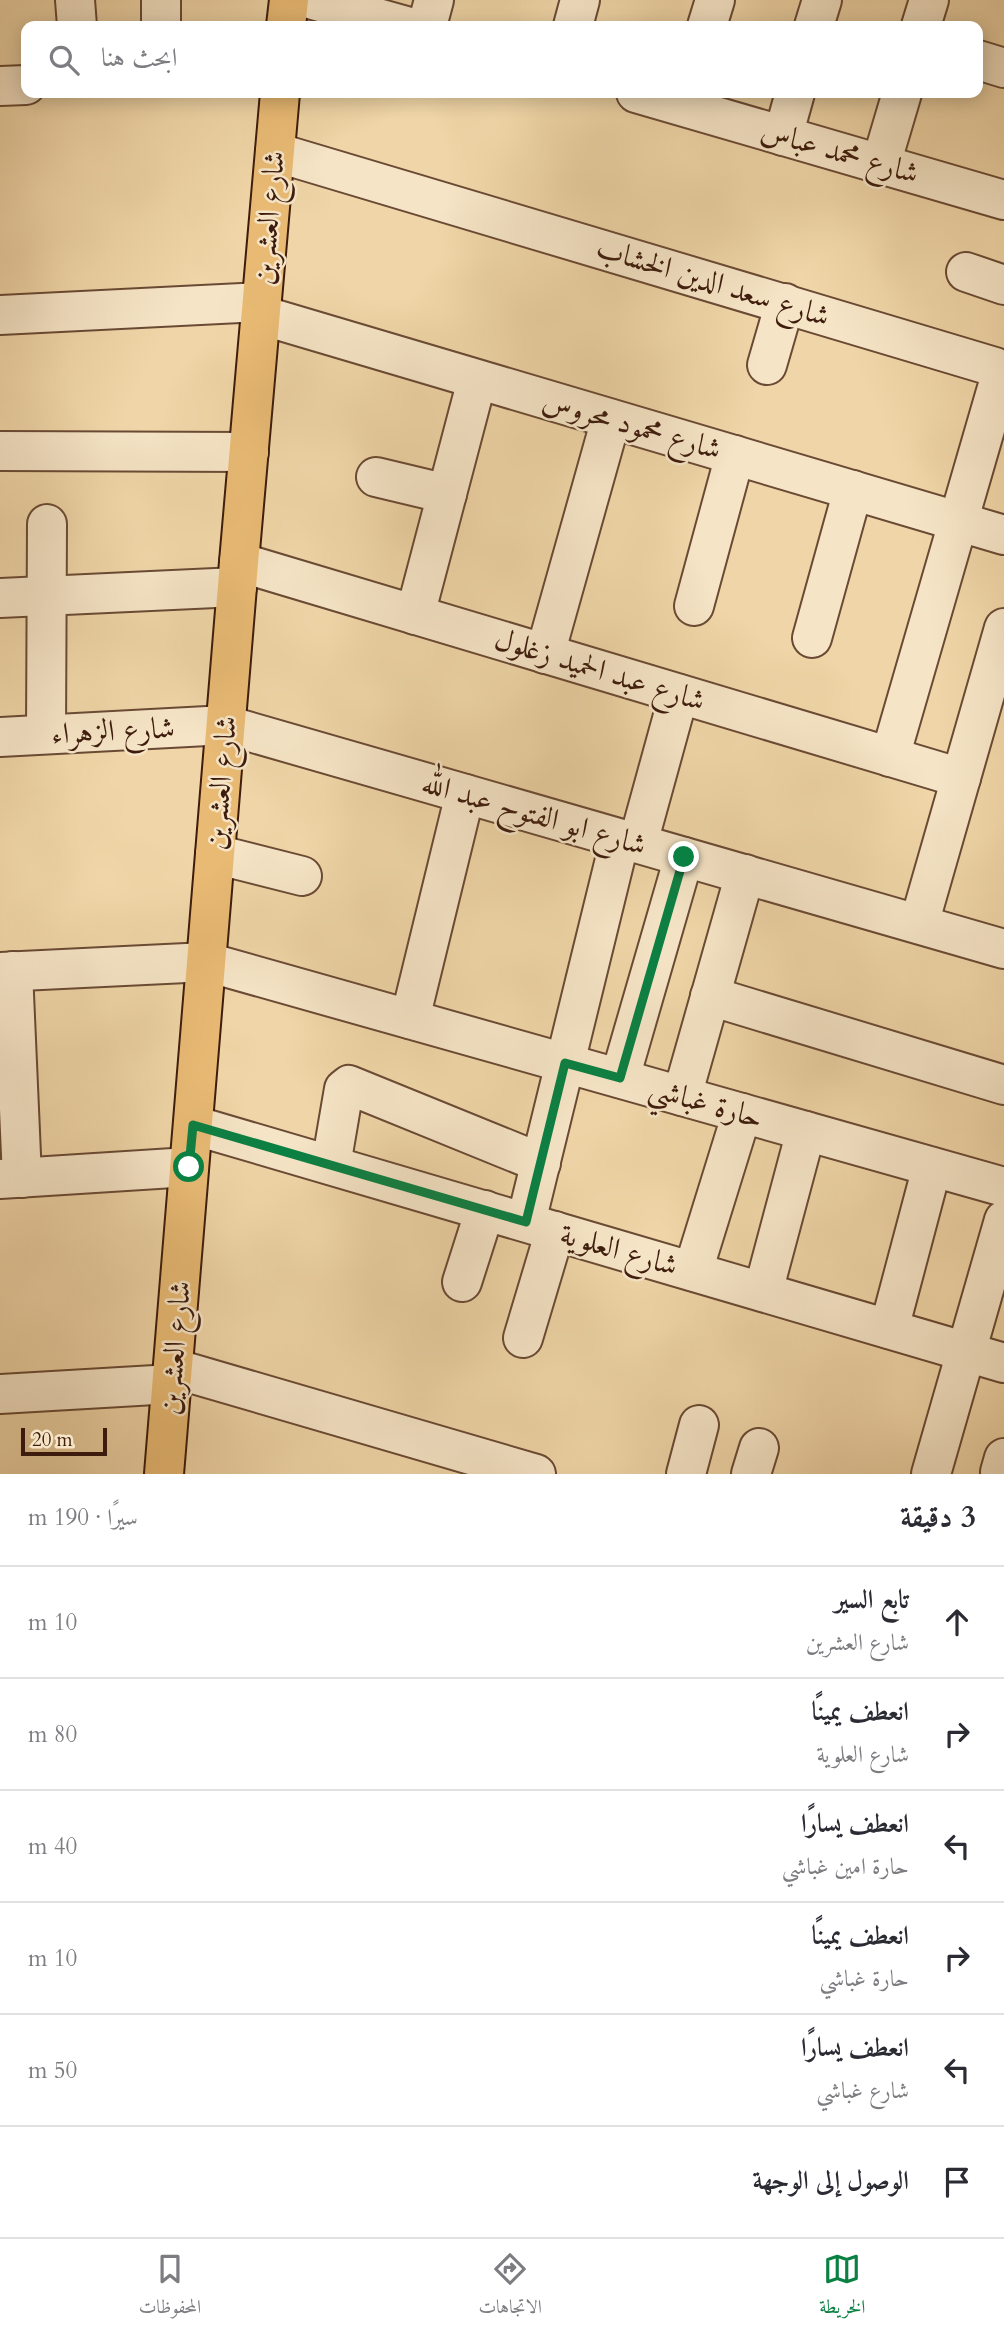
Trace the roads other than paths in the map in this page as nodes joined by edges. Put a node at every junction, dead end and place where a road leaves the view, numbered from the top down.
1 (75, 0) edge
2 (161, 0) edge
3 (289, 0) edge
4 (313, 0) edge
5 (434, 0) edge
6 (580, 0) edge
7 (715, 0) edge
8 (822, 0) edge
9 (929, 0) edge
10 (77, 21) edge
11 (161, 21) edge
12 (287, 21) edge
13 (388, 21) edge
14 (428, 21) edge
15 (574, 21) edge
16 (709, 21) edge
17 (816, 21) edge
18 (923, 21) edge
19 (983, 62) edge
20 (1004, 68) edge
21 (21, 85) edge
22 (0, 86) edge
23 (280, 98) edge
24 (794, 98) edge
25 (901, 98) edge
26 (685, 100) edge
27 (783, 136) junction
28 (275, 152) junction
29 (881, 164) junction
30 (1004, 200) edge
31 (966, 272) dead end
32 (1004, 285) edge
33 (785, 303) junction
34 (261, 309) junction
35 (0, 315) edge
36 (767, 365) dead end
37 (477, 380) junction
38 (611, 419) junction
39 (0, 451) edge
40 (249, 452) junction
41 (735, 455) junction
42 (376, 477) dead end
43 (853, 490) junction
44 (447, 494) junction
45 (959, 522) junction
46 (47, 524) dead end
47 (1004, 535) edge
48 (238, 575) junction
49 (47, 597) junction
50 (0, 598) edge
51 (694, 606) dead end
52 (415, 615) junction
53 (1004, 628) edge
54 (812, 638) dead end
55 (545, 654) junction
56 (679, 694) junction
57 (226, 725) junction
58 (46, 734) junction
59 (0, 737) edge
60 (890, 757) junction
61 (961, 778) junction
62 (465, 794) junction
63 (629, 841) junction
64 (215, 854) junction
65 (684, 857) junction
66 (745, 874) junction
67 (302, 876) dead end
68 (919, 924) junction
69 (1004, 949) edge
70 (207, 962) junction
71 (6, 972) edge
72 (710, 996) junction
73 (410, 1019) junction
74 (565, 1063) junction
75 (620, 1078) junction
76 (1004, 1085) edge
77 (682, 1096) junction
78 (743, 1113) junction
79 (193, 1125) junction
80 (806, 1131) junction
81 (541, 1163) junction
82 (331, 1165) junction
83 (189, 1167) junction
84 (932, 1167) junction
85 (11, 1178) edge
86 (1004, 1187) edge
87 (485, 1210) junction
88 (1004, 1220) edge
89 (541, 1226) junction
90 (693, 1271) junction
91 (463, 1282) dead end
92 (762, 1292) junction
93 (889, 1329) junction
94 (523, 1338) dead end
95 (966, 1352) junction
96 (1004, 1363) edge
97 (172, 1376) junction
98 (0, 1394) edge
99 (699, 1424) dead end
100 (519, 1472) edge
101 (164, 1474) edge
102 (686, 1474) edge
103 (931, 1474) edge

1 - 10 street
2 - 11 street
3 - 12 main road
4 - 13 street
5 - 14 street
6 - 15 street
7 - 16 street
8 - 17 street
9 - 18 street
19 - 20 street
21 - 22 street
23 - 28 main road, شارع العشرين
24 - 27 street
25 - 29 street
26 - 27 street, شارع محمد عباس
27 - 29 street, شارع محمد عباس
28 - 33 street, شارع سعد الدين الخشاب
28 - 34 main road, شارع العشرين
29 - 30 street, شارع محمد عباس
31 - 32 street
33 - 36 street
33 - 45 street, شارع سعد الدين الخشاب
34 - 35 street, شارع محمود محروس
34 - 37 street, شارع محمود محروس
34 - 40 main road, شارع العشرين
37 - 38 street, شارع محمود محروس
37 - 44 street
38 - 41 street, شارع محمود محروس
38 - 55 street
39 - 40 street
40 - 48 main road, شارع العشرين
41 - 43 street, شارع محمود محروس
41 - 51 street
42 - 44 street
43 - 45 street, شارع محمود محروس
43 - 54 street
44 - 52 street
45 - 47 street, شارع محمود محروس
45 - 60 street
46 - 49 street
48 - 49 street, شارع عبد الحميد زغلول
48 - 52 street, شارع عبد الحميد زغلول
48 - 57 main road, شارع العشرين
49 - 50 street, شارع عبد الحميد زغلول
49 - 58 street
52 - 55 street, شارع عبد الحميد زغلول
53 - 61 street
55 - 56 street, شارع عبد الحميد زغلول
56 - 60 street, شارع عبد الحميد زغلول
56 - 63 street
57 - 58 street, شارع الزهراء
57 - 62 street, شارع ابو الفتوح عبد الله
57 - 64 main road, شارع العشرين
58 - 59 street, شارع الزهراء
60 - 61 street, شارع عبد الحميد زغلول
61 - 68 street
62 - 63 street, شارع ابو الفتوح عبد الله
62 - 73 street
63 - 65 street, شارع ابو الفتوح عبد الله
63 - 74 street
64 - 67 street
64 - 70 main road, شارع العشرين
65 - 66 street, شارع ابو الفتوح عبد الله
65 - 75 street
66 - 68 street, شارع ابو الفتوح عبد الله
66 - 72 street
68 - 69 street, شارع ابو الفتوح عبد الله
70 - 71 street, حارة غباشي
70 - 73 street, حارة غباشي
70 - 79 main road, شارع العشرين
71 - 85 street
72 - 76 street
72 - 77 street
73 - 74 street, حارة غباشي
74 - 75 street, حارة غباشي
74 - 81 street
75 - 77 street, حارة غباشي
77 - 78 street, حارة غباشي
78 - 80 street, حارة غباشي
78 - 90 street
79 - 82 street, شارع العلوية
79 - 83 main road, شارع العشرين
80 - 84 street, حارة غباشي
80 - 92 street
81 - 82 street
81 - 89 street
82 - 87 street, شارع العلوية
83 - 85 street
83 - 97 main road, شارع العشرين
84 - 86 street, حارة غباشي
84 - 93 street
87 - 89 street, شارع العلوية
87 - 91 street
88 - 95 street
89 - 90 street, شارع العلوية
89 - 94 street
90 - 92 street, شارع العلوية
92 - 93 street, شارع العلوية
93 - 95 street, شارع العلوية
95 - 96 street, شارع العلوية
95 - 103 street
97 - 98 street
97 - 100 street
97 - 101 main road, شارع العشرين
99 - 102 street

